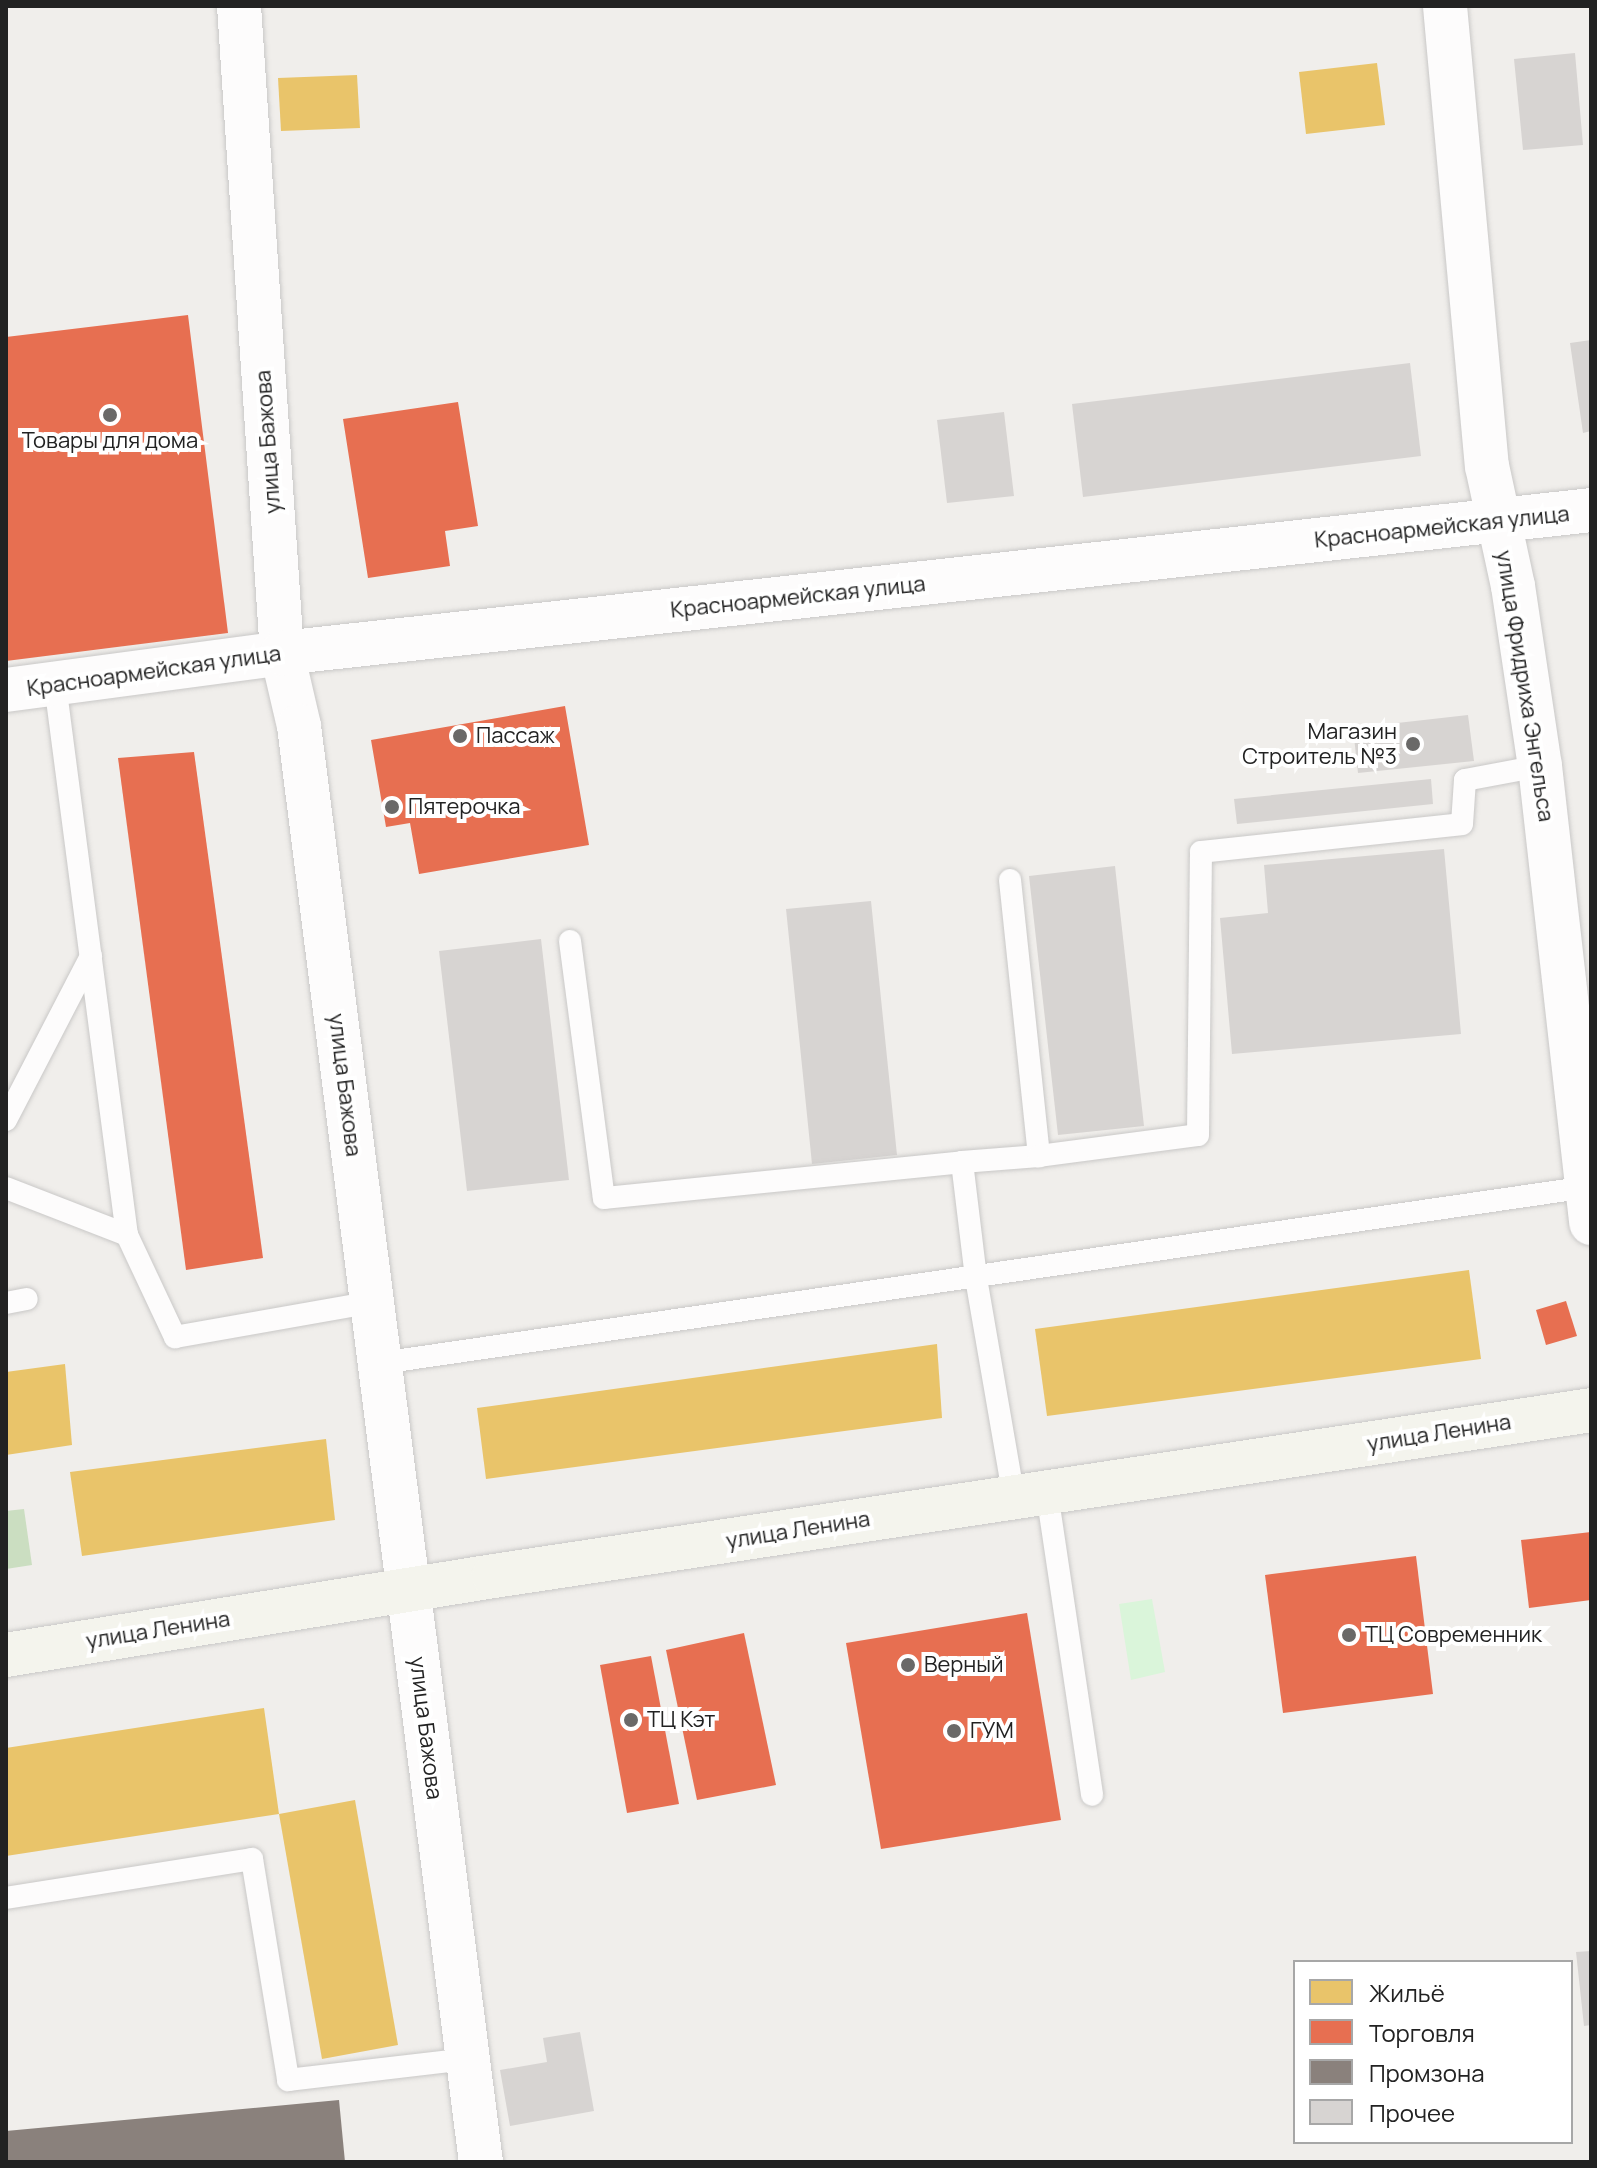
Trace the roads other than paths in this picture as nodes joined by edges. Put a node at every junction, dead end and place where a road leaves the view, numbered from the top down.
1 (239, 6) edge
2 (1445, 6) edge
3 (1591, 510) edge
4 (1500, 521) junction
5 (282, 653) junction
6 (55, 684) junction
7 (6, 690) edge
8 (1540, 766) junction
9 (1010, 880) dead end
10 (570, 941) dead end
11 (91, 956) junction
12 (6, 1120) edge
13 (1039, 1156) junction
14 (962, 1162) junction
15 (6, 1188) edge
16 (1589, 1205) edge
17 (127, 1235) junction
18 (976, 1278) junction
19 (373, 1302) junction
20 (381, 1363) junction
21 (1591, 1410) edge
22 (1030, 1495) junction
23 (410, 1589) junction
24 (6, 1655) edge
25 (1092, 1795) dead end
26 (6, 1898) edge
27 (468, 2059) junction
28 (481, 2162) edge

1 - 5 street, улица Бажова
2 - 4 street, улица Фридриха Энгельса
3 - 4 street, Красноармейская улица
4 - 5 street, Красноармейская улица
4 - 8 street, улица Фридриха Энгельса
5 - 6 street, Красноармейская улица
5 - 19 street, улица Бажова
6 - 7 street, Красноармейская улица
6 - 11 lane
8 - 13 lane
8 - 16 street, улица Фридриха Энгельса
9 - 13 lane
10 - 14 lane
11 - 12 lane
11 - 17 lane
13 - 14 lane
14 - 18 lane
15 - 17 lane
16 - 18 lane
17 - 19 lane
18 - 20 lane
18 - 22 lane
19 - 20 street, улица Бажова
20 - 23 street, улица Бажова
21 - 22 street, улица Ленина
22 - 23 street, улица Ленина
22 - 25 lane
23 - 24 street, улица Ленина
23 - 27 street, улица Бажова
26 - 27 lane
27 - 28 street, улица Бажова

